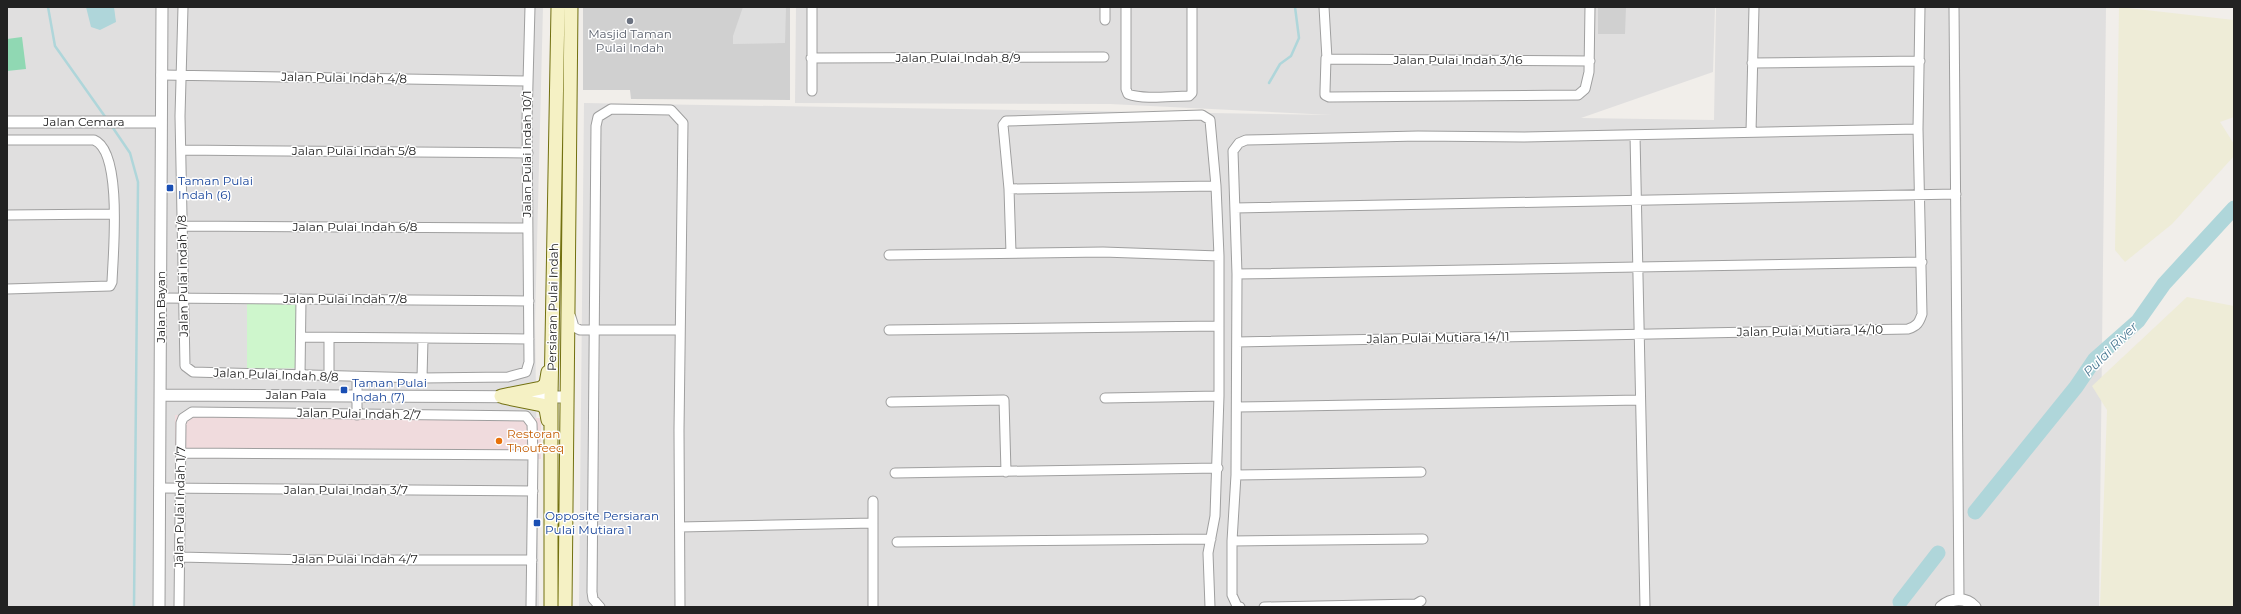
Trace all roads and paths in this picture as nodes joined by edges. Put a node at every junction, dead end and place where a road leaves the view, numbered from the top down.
1 (162, 7) edge
2 (183, 7) edge
3 (530, 7) edge
4 (558, 7) edge
5 (571, 7) edge
6 (812, 7) edge
7 (1105, 7) edge
8 (1126, 7) edge
9 (1192, 7) edge
10 (1324, 7) edge
11 (1590, 7) edge
12 (1754, 7) edge
13 (1920, 7) edge
14 (1954, 7) edge
15 (1105, 20) dead end
16 (1104, 57) dead end
17 (811, 58) junction
18 (1326, 59) junction
19 (1590, 60) junction
20 (1920, 62) junction
21 (1752, 63) junction
22 (161, 75) junction
23 (183, 76) junction
24 (527, 80) junction
25 (812, 91) dead end
26 (7, 122) edge
27 (160, 122) junction
28 (1918, 129) junction
29 (1751, 132) junction
30 (1635, 134) junction
31 (7, 140) edge
32 (181, 150) junction
33 (528, 153) junction
34 (1216, 186) junction
35 (1009, 189) junction
36 (1956, 194) junction
37 (1921, 196) junction
38 (1636, 201) junction
39 (1235, 208) junction
40 (114, 214) junction
41 (7, 215) edge
42 (181, 226) junction
43 (528, 228) junction
44 (1012, 253) junction
45 (888, 255) dead end
46 (1219, 256) junction
47 (1922, 262) junction
48 (1638, 267) junction
49 (1237, 274) junction
50 (567, 286) junction
51 (7, 289) edge
52 (183, 297) junction
53 (161, 298) junction
54 (301, 299) junction
55 (529, 301) junction
56 (1219, 326) junction
57 (680, 330) junction
58 (889, 330) dead end
59 (594, 331) junction
60 (1639, 334) junction
61 (301, 338) junction
62 (329, 338) junction
63 (423, 339) junction
64 (529, 339) junction
65 (1237, 342) junction
66 (552, 349) junction
67 (193, 372) joint
68 (526, 372) joint
69 (300, 375) junction
70 (329, 376) junction
71 (357, 377) junction
72 (422, 378) junction
73 (161, 395) junction
74 (357, 395) junction
75 (501, 396) junction
76 (1219, 396) junction
77 (551, 397) junction
78 (565, 397) junction
79 (1105, 398) dead end
80 (1640, 400) junction
81 (891, 402) dead end
82 (1237, 407) junction
83 (192, 412) joint
84 (357, 414) junction
85 (552, 443) junction
86 (181, 453) junction
87 (533, 455) junction
88 (1218, 468) junction
89 (1006, 472) junction
90 (1421, 472) dead end
91 (895, 473) dead end
92 (1236, 475) junction
93 (160, 488) junction
94 (180, 488) junction
95 (533, 491) junction
96 (873, 501) dead end
97 (873, 523) junction
98 (680, 527) junction
99 (1211, 539) junction
100 (1423, 539) dead end
101 (896, 542) dead end
102 (1232, 542) junction
103 (179, 557) junction
104 (532, 560) junction
105 (1959, 599) junction
106 (1421, 601) dead end
107 (1210, 606) edge
108 (159, 607) edge
109 (179, 607) edge
110 (531, 607) edge
111 (551, 607) edge
112 (565, 607) edge
113 (600, 607) edge
114 (680, 607) edge
115 (873, 607) edge
116 (1240, 607) edge
117 (1264, 607) edge
118 (1645, 607) edge
119 (1941, 607) edge
120 (1975, 607) edge

1 - 22 street, Jalan Bayan
2 - 23 street, Jalan Pulai Indah 1/8
3 - 24 street, Jalan Pulai Indah 10/1
4 - 66 main road, Persiaran Pulai Indah
5 - 50 main road, Persiaran Pulai Indah
6 - 17 street
7 - 15 street
8 - 9 street
10 - 18 street
11 - 19 street
12 - 21 street
13 - 20 street
14 - 36 street
16 - 17 street, Jalan Pulai Indah 8/9
17 - 25 street
18 - 19 street, Jalan Pulai Indah 3/16
18 - 19 street
20 - 21 street
20 - 28 street
21 - 29 street
22 - 23 street, Jalan Pulai Indah 4/8
22 - 27 street, Jalan Bayan
23 - 24 street, Jalan Pulai Indah 4/8
23 - 32 street, Jalan Pulai Indah 1/8
24 - 33 street, Jalan Pulai Indah 10/1
26 - 27 street, Jalan Cemara
27 - 53 street, Jalan Bayan
28 - 29 street
28 - 37 street
29 - 30 street
30 - 38 street
30 - 39 street
31 - 40 street
32 - 33 street, Jalan Pulai Indah 5/8
32 - 42 street, Jalan Pulai Indah 1/8
33 - 43 street, Jalan Pulai Indah 10/1
34 - 35 street
34 - 35 street
34 - 46 street
35 - 44 street
36 - 37 street
36 - 105 street
37 - 38 street
37 - 47 street
38 - 39 street
38 - 48 street
39 - 49 street
40 - 41 street
40 - 51 street
42 - 43 street, Jalan Pulai Indah 6/8
42 - 52 street, Jalan Pulai Indah 1/8
43 - 55 street, Jalan Pulai Indah 10/1
44 - 45 street
44 - 46 street
46 - 56 street
47 - 48 street
47 - 60 street, Jalan Pulai Mutiara 14/10
48 - 49 street
48 - 60 street
49 - 65 street
50 - 59 street
50 - 78 main road, Persiaran Pulai Indah
52 - 53 street, Jalan Pulai Indah 7/8
52 - 54 street, Jalan Pulai Indah 7/8
52 - 67 street, Jalan Pulai Indah 1/8
53 - 73 street, Jalan Bayan
54 - 55 street, Jalan Pulai Indah 7/8
54 - 61 street
55 - 64 street, Jalan Pulai Indah 10/1
56 - 58 street
56 - 76 street
57 - 59 street
57 - 59 street
57 - 98 street
59 - 113 street
60 - 65 street, Jalan Pulai Mutiara 14/11
60 - 80 street
61 - 62 street
61 - 69 street
62 - 63 street
62 - 70 street
63 - 64 street
63 - 72 street
64 - 68 street, Jalan Pulai Indah 10/1
65 - 82 street
66 - 75 main road
66 - 77 main road, Persiaran Pulai Indah
67 - 69 street, Jalan Pulai Indah 8/8
68 - 72 street, Jalan Pulai Indah 8/8
69 - 70 street, Jalan Pulai Indah 8/8
70 - 71 street, Jalan Pulai Indah 8/8
71 - 72 street, Jalan Pulai Indah 8/8
71 - 74 street
73 - 74 street, Jalan Pala
73 - 93 street, Jalan Bayan
74 - 75 street, Jalan Pala
74 - 84 street
75 - 77 street, Jalan Pala
75 - 85 main road
76 - 79 street
76 - 88 street
77 - 78 street, Jalan Pala
77 - 85 main road, Persiaran Pulai Indah
78 - 112 main road, Persiaran Pulai Indah
80 - 82 street
80 - 118 street
81 - 89 street
82 - 92 street
83 - 84 street, Jalan Pulai Indah 2/7
83 - 86 street, Jalan Pulai Indah 1/7
84 - 87 street, Jalan Pulai Indah 2/7
85 - 111 main road, Persiaran Pulai Indah
86 - 87 street
86 - 94 street, Jalan Pulai Indah 1/7
87 - 95 street
88 - 89 street
88 - 99 street
89 - 91 street
90 - 92 street
92 - 102 street
93 - 94 street, Jalan Pulai Indah 3/7
93 - 108 street, Jalan Bayan
94 - 95 street, Jalan Pulai Indah 3/7
94 - 103 street, Jalan Pulai Indah 1/7
95 - 104 street
96 - 97 street
97 - 98 street
97 - 115 street
98 - 114 street
99 - 101 street
99 - 107 street
100 - 102 street
102 - 116 street
103 - 104 street, Jalan Pulai Indah 4/7
103 - 109 street, Jalan Pulai Indah 1/7
104 - 110 street
105 - 119 street
105 - 120 street
106 - 117 street

